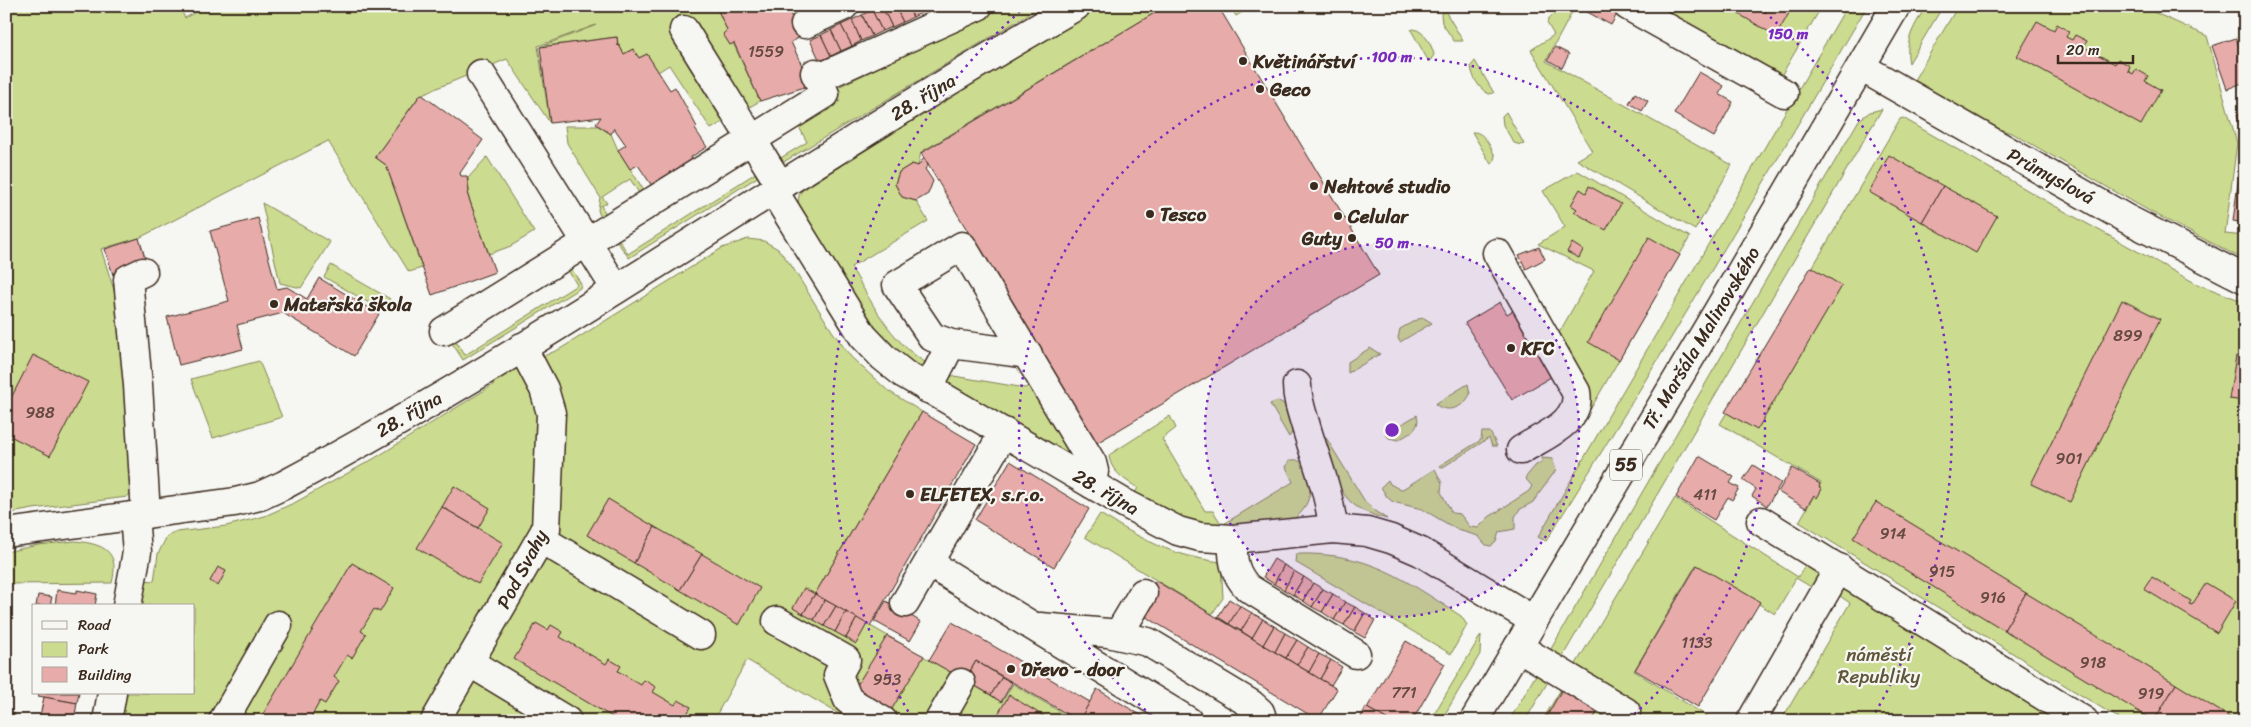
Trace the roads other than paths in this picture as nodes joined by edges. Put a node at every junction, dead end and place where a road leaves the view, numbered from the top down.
1 (844, 6) edge
2 (978, 6) edge
3 (1628, 6) edge
4 (1896, 6) edge
5 (1074, 7) edge
6 (805, 24) dead end
7 (684, 30) dead end
8 (1861, 67) junction
9 (481, 74) dead end
10 (1784, 93) dead end
11 (752, 140) junction
12 (776, 188) junction
13 (586, 242) junction
14 (1497, 254) dead end
15 (143, 272) dead end
16 (2245, 279) edge
17 (616, 289) junction
18 (444, 331) dead end
19 (951, 344) junction
20 (522, 347) junction
21 (1028, 354) junction
22 (1297, 385) dead end
23 (928, 389) junction
24 (1004, 432) junction
25 (1521, 450) dead end
26 (1092, 484) junction
27 (140, 515) junction
28 (1761, 521) dead end
29 (1333, 529) junction
30 (6, 533) edge
31 (541, 538) junction
32 (1233, 539) junction
33 (929, 563) junction
34 (1839, 568) junction
35 (1143, 593) dead end
36 (128, 604) edge
37 (905, 604) dead end
38 (1533, 620) junction
39 (778, 621) dead end
40 (278, 625) dead end
41 (1031, 626) junction
42 (701, 636) dead end
43 (1118, 636) junction
44 (1518, 647) junction
45 (1356, 654) dead end
46 (469, 662) junction
47 (962, 683) dead end
48 (112, 694) edge
49 (107, 721) edge
50 (223, 721) edge
51 (435, 721) edge
52 (567, 721) edge
53 (883, 721) edge
54 (939, 721) edge
55 (1188, 721) edge
56 (1263, 721) edge
57 (1474, 721) edge
58 (1620, 721) edge
59 (1751, 721) edge
60 (2084, 721) edge

1 - 6 street
2 - 11 street
3 - 10 street
4 - 8 street, Tř. Maršála Malinovského / 55
5 - 12 street, 28. října
7 - 11 street
8 - 16 street, Průmyslová
8 - 38 street, Tř. Maršála Malinovského / 55
9 - 13 street
11 - 12 street
11 - 13 street
12 - 17 street, 28. října
12 - 23 street, 28. října
13 - 17 street
13 - 18 street
14 - 25 street
15 - 27 street
17 - 20 street, 28. října
19 - 21 street
19 - 21 street
19 - 23 street
20 - 27 street, 28. října
20 - 31 street, Pod Svahy
21 - 26 street
22 - 29 street
23 - 24 street, 28. října
24 - 26 street, 28. října
24 - 33 street
26 - 32 street, 28. října
27 - 30 street, 28. října
27 - 36 street
28 - 34 street
29 - 32 street, 28. října
29 - 38 street, 28. října
31 - 42 street
31 - 46 street, Pod Svahy
32 - 45 street
33 - 37 street
33 - 41 street
34 - 59 street
34 - 60 street
35 - 43 street
38 - 44 street, Tř. Maršála Malinovského / 55
39 - 53 street
40 - 50 street
41 - 43 street
41 - 55 street
43 - 56 street
44 - 57 street, Tř. Maršála Malinovského / 55
44 - 58 street
46 - 51 street, Pod Svahy
46 - 52 street
47 - 54 street
48 - 49 street

